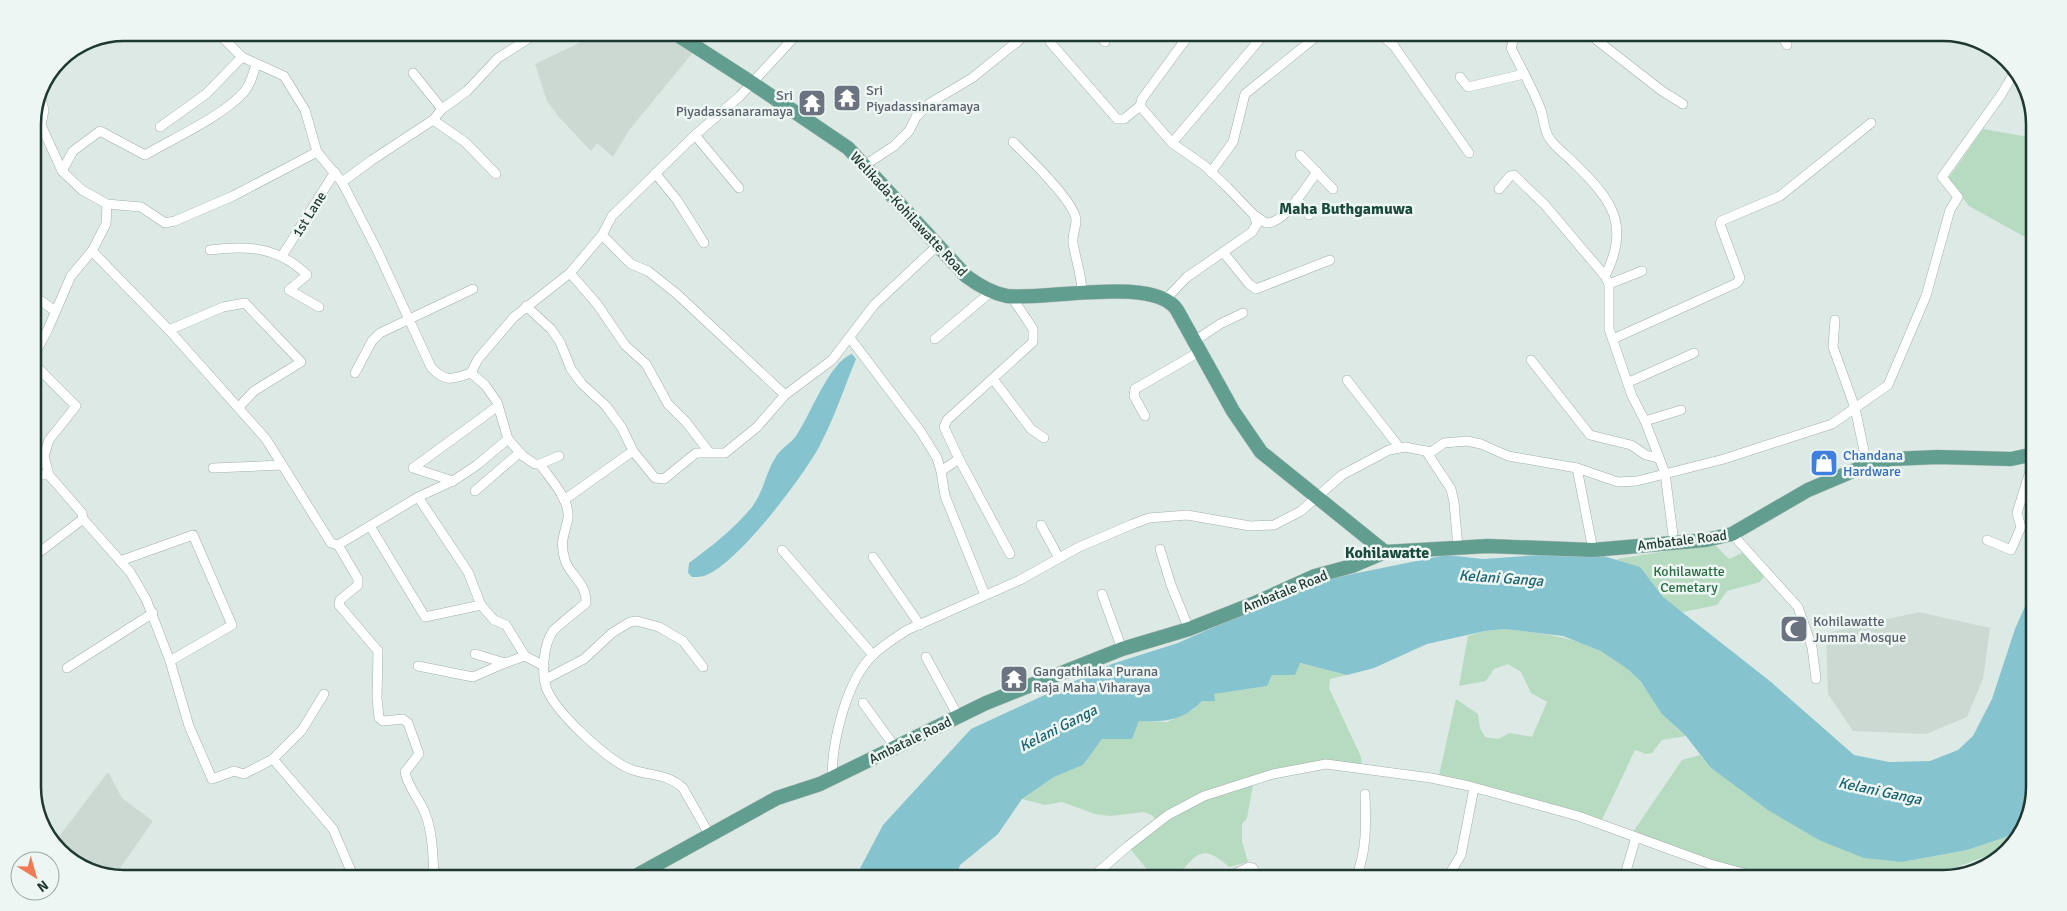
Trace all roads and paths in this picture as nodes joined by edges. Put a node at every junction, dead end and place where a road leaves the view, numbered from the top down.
1 (226, 41) edge
2 (525, 41) edge
3 (687, 41) edge
4 (791, 41) edge
5 (1018, 41) edge
6 (1258, 41) edge
7 (1311, 41) edge
8 (1388, 41) edge
9 (1513, 41) edge
10 (1598, 41) edge
11 (1785, 41) edge
12 (1050, 42) dead end
13 (1184, 42) edge
14 (1016, 43) joint
15 (1787, 45) dead end
16 (242, 56) junction
17 (256, 64) junction
18 (413, 73) dead end
19 (1524, 74) junction
20 (1460, 77) dead end
21 (2012, 77) edge
22 (752, 83) junction
23 (1683, 104) dead end
24 (1140, 106) junction
25 (43, 107) edge
26 (442, 109) junction
27 (433, 120) junction
28 (1870, 123) dead end
29 (41, 125) edge
30 (41, 125) edge
31 (160, 126) dead end
32 (695, 134) junction
33 (1013, 142) dead end
34 (1172, 143) junction
35 (317, 152) junction
36 (1469, 153) dead end
37 (1300, 155) dead end
38 (865, 165) junction
39 (62, 171) junction
40 (335, 172) junction
41 (1211, 172) junction
42 (1317, 172) junction
43 (496, 174) dead end
44 (655, 174) junction
45 (342, 182) junction
46 (739, 188) dead end
47 (1333, 189) dead end
48 (1499, 189) dead end
49 (1297, 199) junction
50 (107, 204) junction
51 (1254, 215) junction
52 (1310, 215) dead end
53 (602, 235) junction
54 (704, 243) dead end
55 (937, 246) junction
56 (210, 250) dead end
57 (92, 251) junction
58 (1222, 252) junction
59 (282, 256) junction
60 (1330, 260) dead end
61 (1642, 270) dead end
62 (570, 273) junction
63 (1607, 280) junction
64 (473, 289) dead end
65 (992, 291) junction
66 (1082, 293) junction
67 (1011, 296) junction
68 (1166, 299) junction
69 (41, 301) edge
70 (526, 306) junction
71 (319, 307) dead end
72 (55, 311) junction
73 (1243, 313) dead end
74 (408, 319) junction
75 (1835, 320) dead end
76 (169, 330) junction
77 (850, 338) junction
78 (935, 339) dead end
79 (1613, 339) junction
80 (41, 340) edge
81 (1196, 347) junction
82 (1694, 353) dead end
83 (1530, 360) dead end
84 (41, 371) edge
85 (355, 373) dead end
86 (472, 373) junction
87 (993, 379) junction
88 (1347, 380) dead end
89 (1629, 382) junction
90 (784, 395) junction
91 (240, 406) dead end
92 (498, 406) junction
93 (1855, 408) junction
94 (1681, 410) dead end
95 (1145, 416) dead end
96 (1645, 421) junction
97 (1044, 438) dead end
98 (508, 439) junction
99 (1399, 447) junction
100 (632, 451) junction
101 (1426, 451) junction
102 (709, 452) junction
103 (519, 453) junction
104 (559, 456) dead end
105 (2026, 457) edge
106 (1658, 458) junction
107 (959, 459) junction
108 (540, 464) junction
109 (1866, 464) junction
110 (282, 465) junction
111 (213, 468) dead end
112 (1577, 468) junction
113 (941, 471) junction
114 (1665, 473) junction
115 (41, 475) edge
116 (49, 475) junction
117 (453, 482) junction
118 (2026, 483) edge
119 (475, 492) dead end
120 (1317, 495) junction
121 (418, 497) junction
122 (564, 500) junction
123 (83, 519) junction
124 (1041, 525) dead end
125 (370, 526) junction
126 (1732, 534) junction
127 (1987, 540) dead end
128 (1674, 544) junction
129 (338, 546) junction
130 (1458, 548) junction
131 (1160, 549) dead end
132 (782, 550) dead end
133 (1593, 550) junction
134 (41, 551) edge
135 (1386, 552) junction
136 (1010, 554) dead end
137 (873, 557) dead end
138 (1059, 558) junction
139 (120, 561) junction
140 (1102, 594) dead end
141 (985, 596) junction
142 (481, 605) junction
143 (153, 613) junction
144 (920, 625) junction
145 (1189, 628) junction
146 (1122, 649) junction
147 (475, 654) dead end
148 (873, 655) junction
149 (525, 656) junction
150 (926, 657) dead end
151 (170, 661) junction
152 (505, 663) junction
153 (418, 666) dead end
154 (544, 666) junction
155 (703, 667) dead end
156 (68, 668) dead end
157 (1816, 679) dead end
158 (544, 680) junction
159 (324, 694) dead end
160 (862, 703) dead end
161 (958, 716) junction
162 (896, 747) junction
163 (273, 759) junction
164 (832, 778) junction
165 (1474, 788) junction
166 (1365, 794) dead end
167 (709, 834) junction
168 (1636, 837) junction
169 (350, 870) edge
170 (433, 870) edge
171 (648, 870) edge
172 (1100, 870) edge
173 (1242, 870) edge
174 (1255, 870) edge
175 (1359, 870) edge
176 (1452, 870) edge
177 (1626, 870) edge
178 (1732, 870) edge

1 - 16 street
2 - 26 street
3 - 22 main road, Welikada-Kohilawatte Road
4 - 22 street
5 - 14 street
6 - 34 street
7 - 41 street
8 - 36 street
9 - 19 street
10 - 23 street
11 - 15 street
12 - 24 street
13 - 24 street
14 - 38 street
16 - 17 street
16 - 31 street
17 - 35 street
17 - 39 street
18 - 26 street
19 - 20 street
19 - 63 street
21 - 93 street
22 - 32 street
22 - 38 main road, Welikada-Kohilawatte Road
24 - 34 street
25 - 30 street
26 - 27 street
27 - 43 street
27 - 45 street
28 - 79 street
29 - 39 street
32 - 44 street
32 - 46 street
33 - 66 street
34 - 41 street
35 - 40 street
35 - 50 street
37 - 42 street
38 - 55 main road, Welikada-Kohilawatte Road
39 - 50 street
40 - 45 street
40 - 59 street, 1st Lane
41 - 51 street
42 - 47 street
42 - 49 street
44 - 53 street
44 - 54 street
45 - 74 street
48 - 63 street
49 - 51 street
49 - 52 street
50 - 57 street
51 - 58 street
53 - 62 street
53 - 90 street
55 - 65 main road, Welikada-Kohilawatte Road
55 - 77 street
56 - 59 street
57 - 72 street
57 - 76 street
58 - 60 street
58 - 68 street
59 - 71 street
61 - 63 street
62 - 70 street
62 - 102 street
63 - 79 street
64 - 74 street
65 - 67 main road, Welikada-Kohilawatte Road
65 - 78 street
66 - 67 main road, Welikada-Kohilawatte Road
66 - 68 main road, Welikada-Kohilawatte Road
67 - 87 street
68 - 81 main road
69 - 72 street
70 - 86 street
70 - 100 street
72 - 80 street
73 - 81 street
74 - 85 street
74 - 86 street
75 - 93 street
76 - 91 street
76 - 110 street
77 - 90 street
77 - 113 street
79 - 89 street
81 - 95 street
81 - 120 main road
82 - 89 street
83 - 106 street
84 - 116 street
86 - 92 street
87 - 97 street
87 - 107 street
88 - 99 street
89 - 96 street
90 - 102 street
92 - 98 street
92 - 117 street
93 - 109 street
93 - 114 street
94 - 96 street
96 - 106 street
98 - 103 street
98 - 117 street
99 - 101 street
99 - 120 street
100 - 102 street
100 - 122 street
101 - 112 street
101 - 130 street
103 - 108 street
103 - 119 street
104 - 108 street
105 - 109 main road, Ambatale Road
106 - 114 street
107 - 113 street
107 - 136 street
108 - 122 street
109 - 126 main road, Ambatale Road
110 - 111 street
110 - 129 street
112 - 114 street
112 - 133 street
113 - 141 street
114 - 128 street
115 - 116 street
116 - 123 street
117 - 121 street
118 - 127 street
120 - 135 main road
120 - 138 street
121 - 125 street
121 - 142 street
122 - 154 street
123 - 134 street
123 - 139 street
124 - 138 street
125 - 129 street
125 - 142 street
126 - 128 main road, Ambatale Road
126 - 157 street
128 - 133 main road, Ambatale Road
129 - 170 street
130 - 133 main road, Ambatale Road
130 - 135 main road, Ambatale Road
131 - 145 street
132 - 148 street
135 - 145 main road, Ambatale Road
137 - 144 street
138 - 141 street
139 - 143 street
139 - 151 street
140 - 146 street
141 - 144 street
142 - 149 street
143 - 151 street
143 - 156 street
144 - 148 street
145 - 146 main road, Ambatale Road
146 - 161 main road, Ambatale Road
147 - 152 street
148 - 164 street
149 - 152 street
149 - 154 street
150 - 161 street
151 - 163 street
152 - 153 street
154 - 158 street
155 - 158 street
158 - 167 street
159 - 163 street
160 - 162 street
161 - 162 main road, Ambatale Road
162 - 164 main road, Ambatale Road
163 - 169 street
164 - 167 main road, Ambatale Road
165 - 168 street
165 - 172 street
165 - 176 street
166 - 175 street
167 - 171 main road, Ambatale Road
168 - 177 street
168 - 178 street
173 - 174 street

